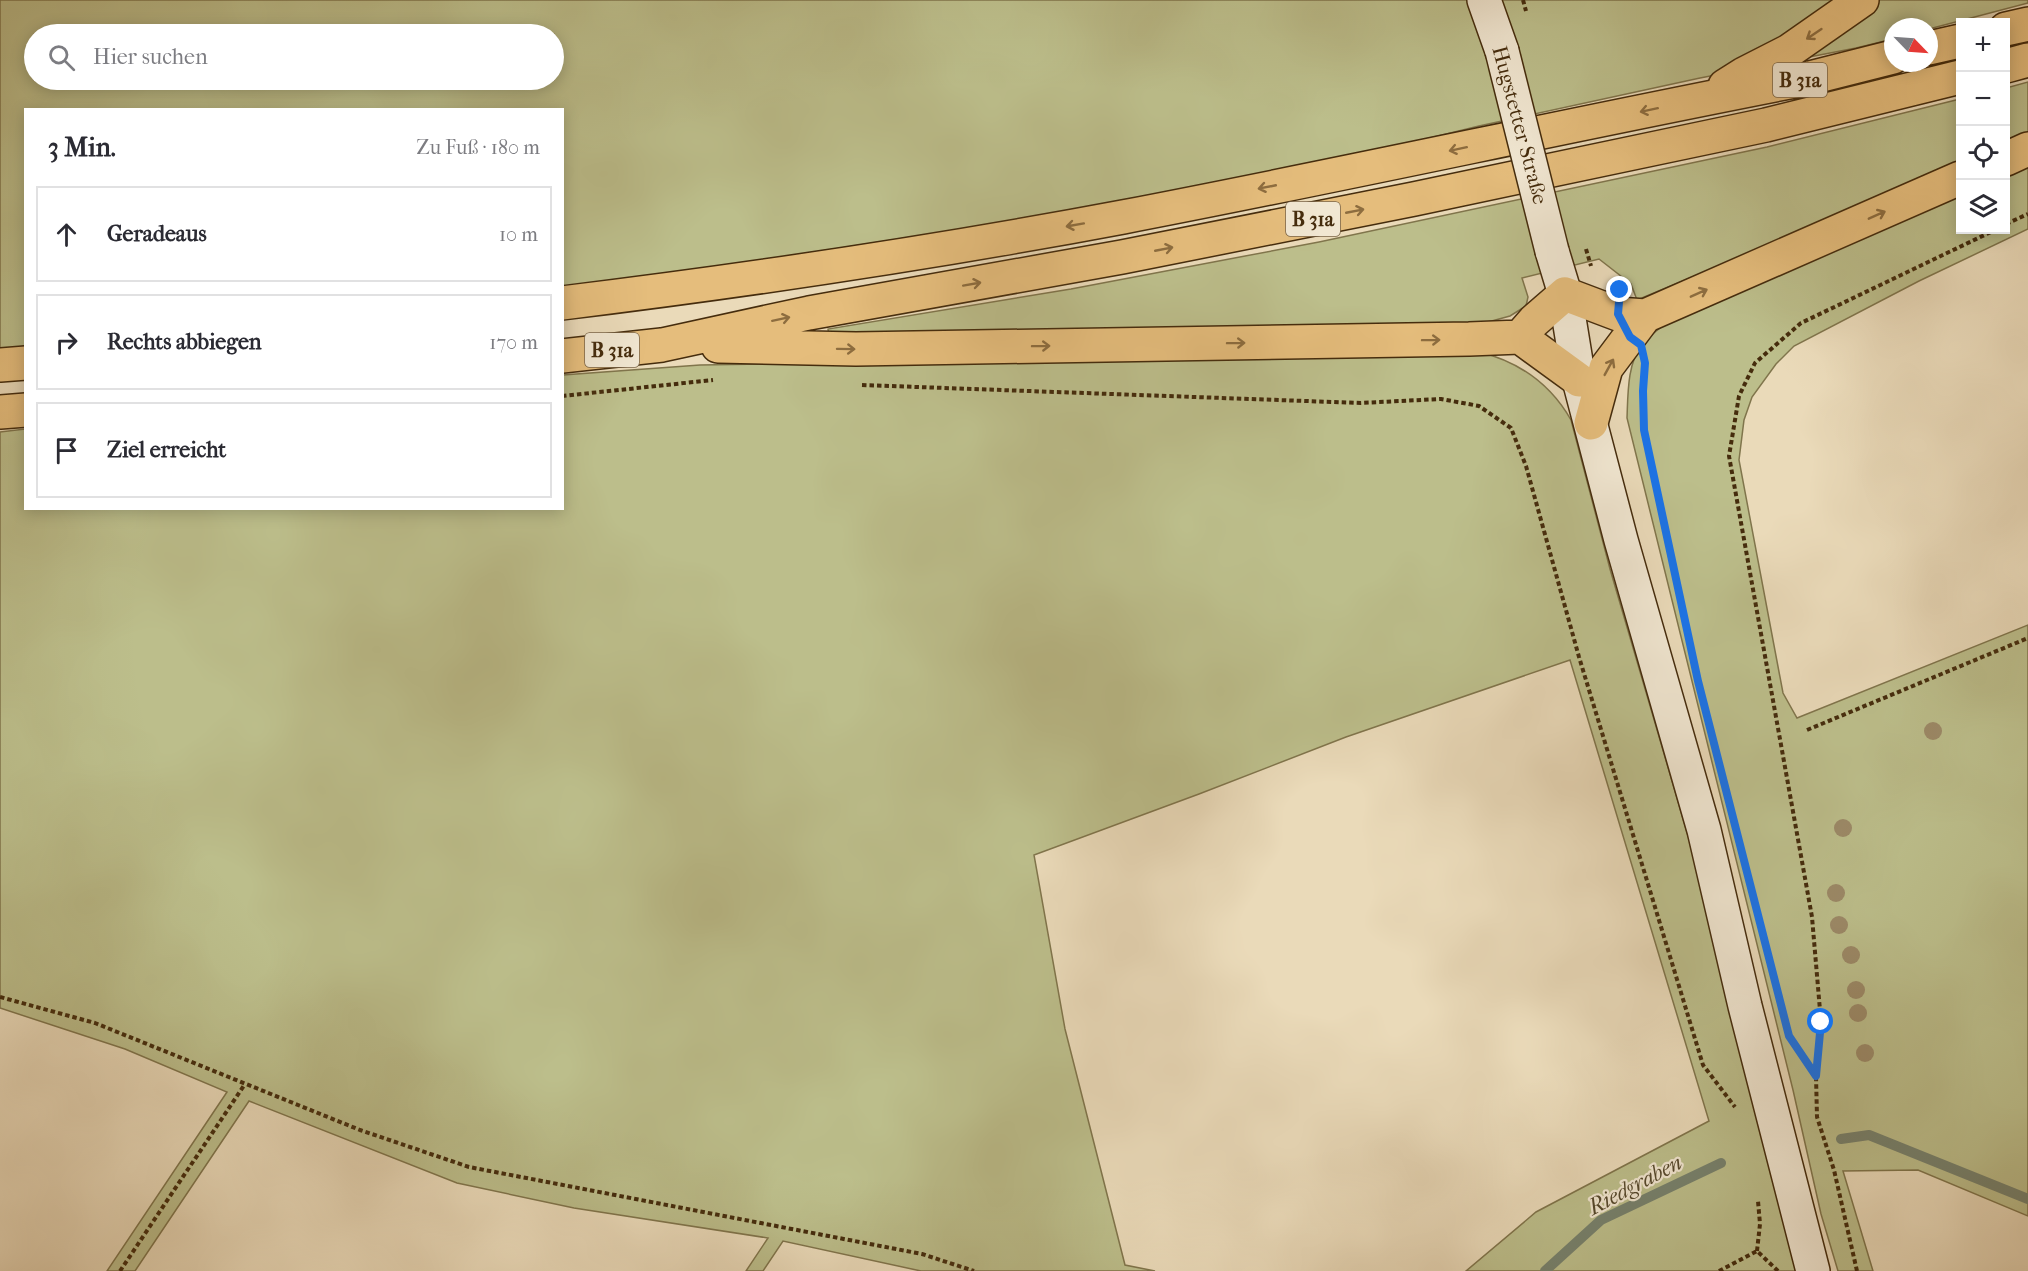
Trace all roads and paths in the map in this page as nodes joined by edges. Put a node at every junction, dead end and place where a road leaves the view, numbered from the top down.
1 (1484, 0) edge
2 (1862, 0) edge
3 (2028, 24) edge
4 (2010, 28) edge
5 (1956, 41) edge
6 (1938, 46) edge
7 (1884, 59) edge
8 (2028, 60) edge
9 (2010, 65) edge
10 (1956, 78) edge
11 (1706, 98) junction
12 (2028, 149) edge
13 (2010, 157) edge
14 (1956, 180) edge
15 (2028, 214) edge
16 (2010, 222) edge
17 (1987, 234) edge
18 (1591, 266) dead end
19 (1558, 272) junction
20 (1597, 272) dead end
21 (564, 303) edge
22 (1638, 327) junction
23 (1520, 337) junction
24 (662, 345) junction
25 (564, 356) edge
26 (24, 363) edge
27 (0, 365) edge
28 (717, 380) dead end
29 (1579, 380) junction
30 (857, 385) dead end
31 (564, 396) edge
32 (24, 410) edge
33 (0, 412) edge
34 (1591, 423) junction
35 (2028, 638) edge
36 (1698, 681) dead end
37 (1807, 730) dead end
38 (0, 997) edge
39 (1789, 1036) dead end
40 (1816, 1076) junction
41 (245, 1084) junction
42 (1739, 1116) dead end
43 (1758, 1201) dead end
44 (1757, 1251) junction
45 (120, 1271) edge
46 (974, 1271) edge
47 (1719, 1271) edge
48 (1778, 1271) edge
49 (1813, 1271) edge
50 (1857, 1271) edge

1 - 19 main road, Hugstetter Straße, bridge
2 -> 11 highway
3 - 4 highway
5 - 6 highway
7 - 11 highway, B 31a
8 - 9 highway
24 -> 10 highway, B 31a
11 -> 21 highway, B 31a
12 - 13 highway
22 -> 14 highway
15 - 16 path
17 - 40 path
18 - 20 path
19 - 22 highway
19 - 23 highway
19 - 29 main road, Hugstetter Straße
34 -> 22 highway
22 - 36 path
24 -> 23 highway
23 - 29 highway
24 - 25 highway, B 31a
26 - 27 highway
28 - 31 path
29 - 34 main road, Hugstetter Straße
30 - 42 path
32 - 33 highway
34 - 49 main road, Hugstetter Straße
35 - 37 path
38 - 41 path
39 - 40 path
40 - 50 path
41 - 45 path
41 - 46 path
43 - 44 path
44 - 47 path
44 - 48 path

